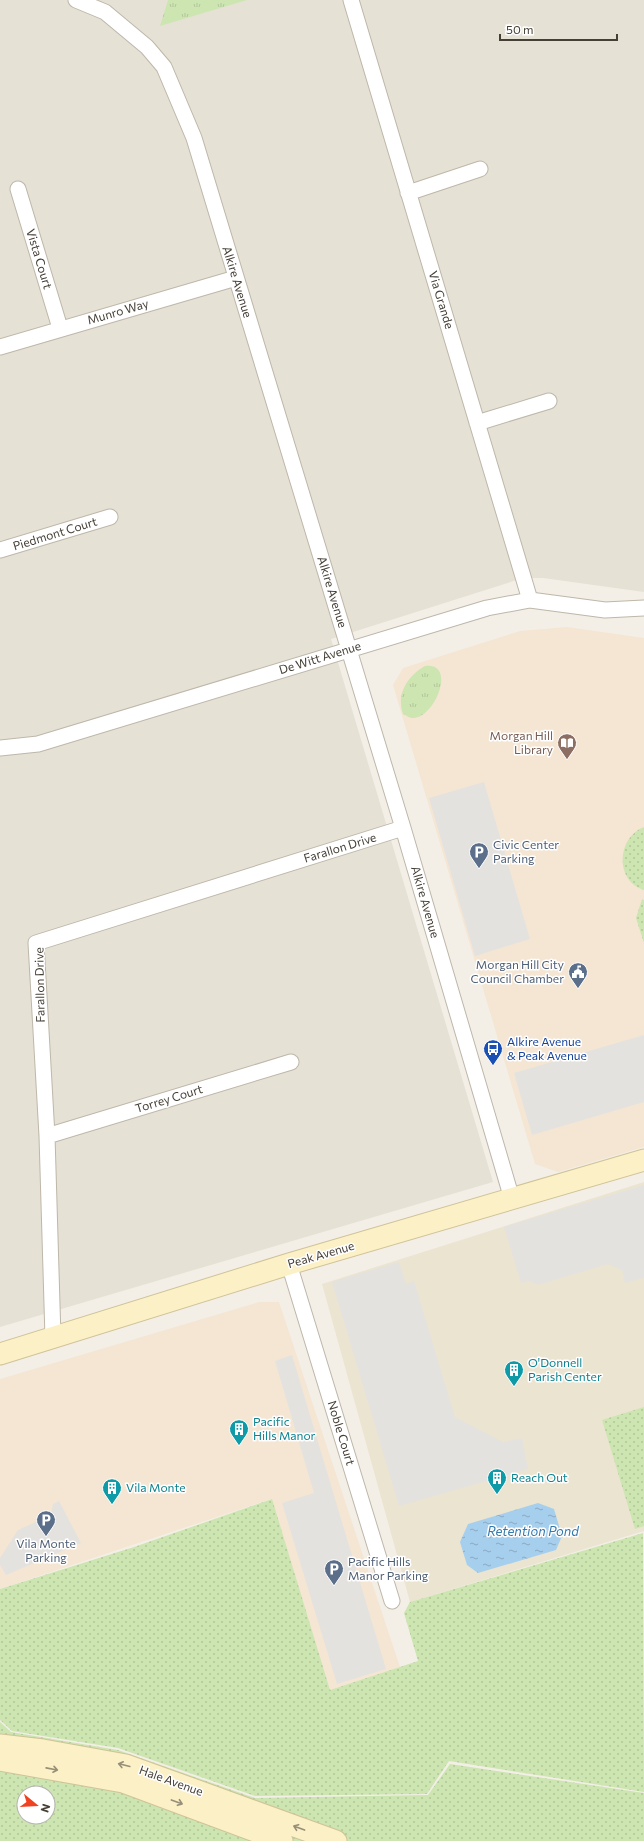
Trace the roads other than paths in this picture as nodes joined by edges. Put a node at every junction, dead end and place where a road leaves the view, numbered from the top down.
1 (76, 0) edge
2 (351, 0) edge
3 (480, 169) dead end
4 (18, 189) dead end
5 (408, 192) junction
6 (236, 278) junction
7 (60, 328) junction
8 (0, 347) edge
9 (550, 401) dead end
10 (477, 423) junction
11 (110, 518) dead end
12 (0, 550) edge
13 (530, 600) junction
14 (644, 608) edge
15 (349, 650) junction
16 (0, 748) edge
17 (403, 828) junction
18 (291, 1062) dead end
19 (47, 1136) junction
20 (644, 1160) edge
21 (512, 1199) junction
22 (289, 1264) junction
23 (53, 1338) junction
24 (0, 1354) edge
25 (392, 1601) dead end
26 (0, 1745) edge
27 (0, 1760) edge
28 (282, 1841) edge
29 (336, 1841) edge

1 - 6 street, Alkire Avenue
2 - 5 street, Via Grande
3 - 5 street
4 - 7 street, Vista Court
5 - 10 street, Via Grande
6 - 7 street, Munro Way
6 - 15 street, Alkire Avenue
7 - 8 street, Munro Way
9 - 10 street
10 - 13 street, Via Grande
11 - 12 street, Piedmont Court
13 - 14 street, De Witt Avenue
13 - 15 street, De Witt Avenue
15 - 16 street, De Witt Avenue
15 - 17 street, Alkire Avenue
17 - 19 street, Farallon Drive
17 - 21 street, Alkire Avenue
18 - 19 street, Torrey Court
19 - 23 street, Farallon Drive
20 - 21 street, Peak Avenue
21 - 22 street, Peak Avenue
22 - 23 street, Peak Avenue
22 - 25 street, Noble Court
23 - 24 street, Peak Avenue
29 -> 26 street, Hale Avenue
27 -> 28 street, Hale Avenue

